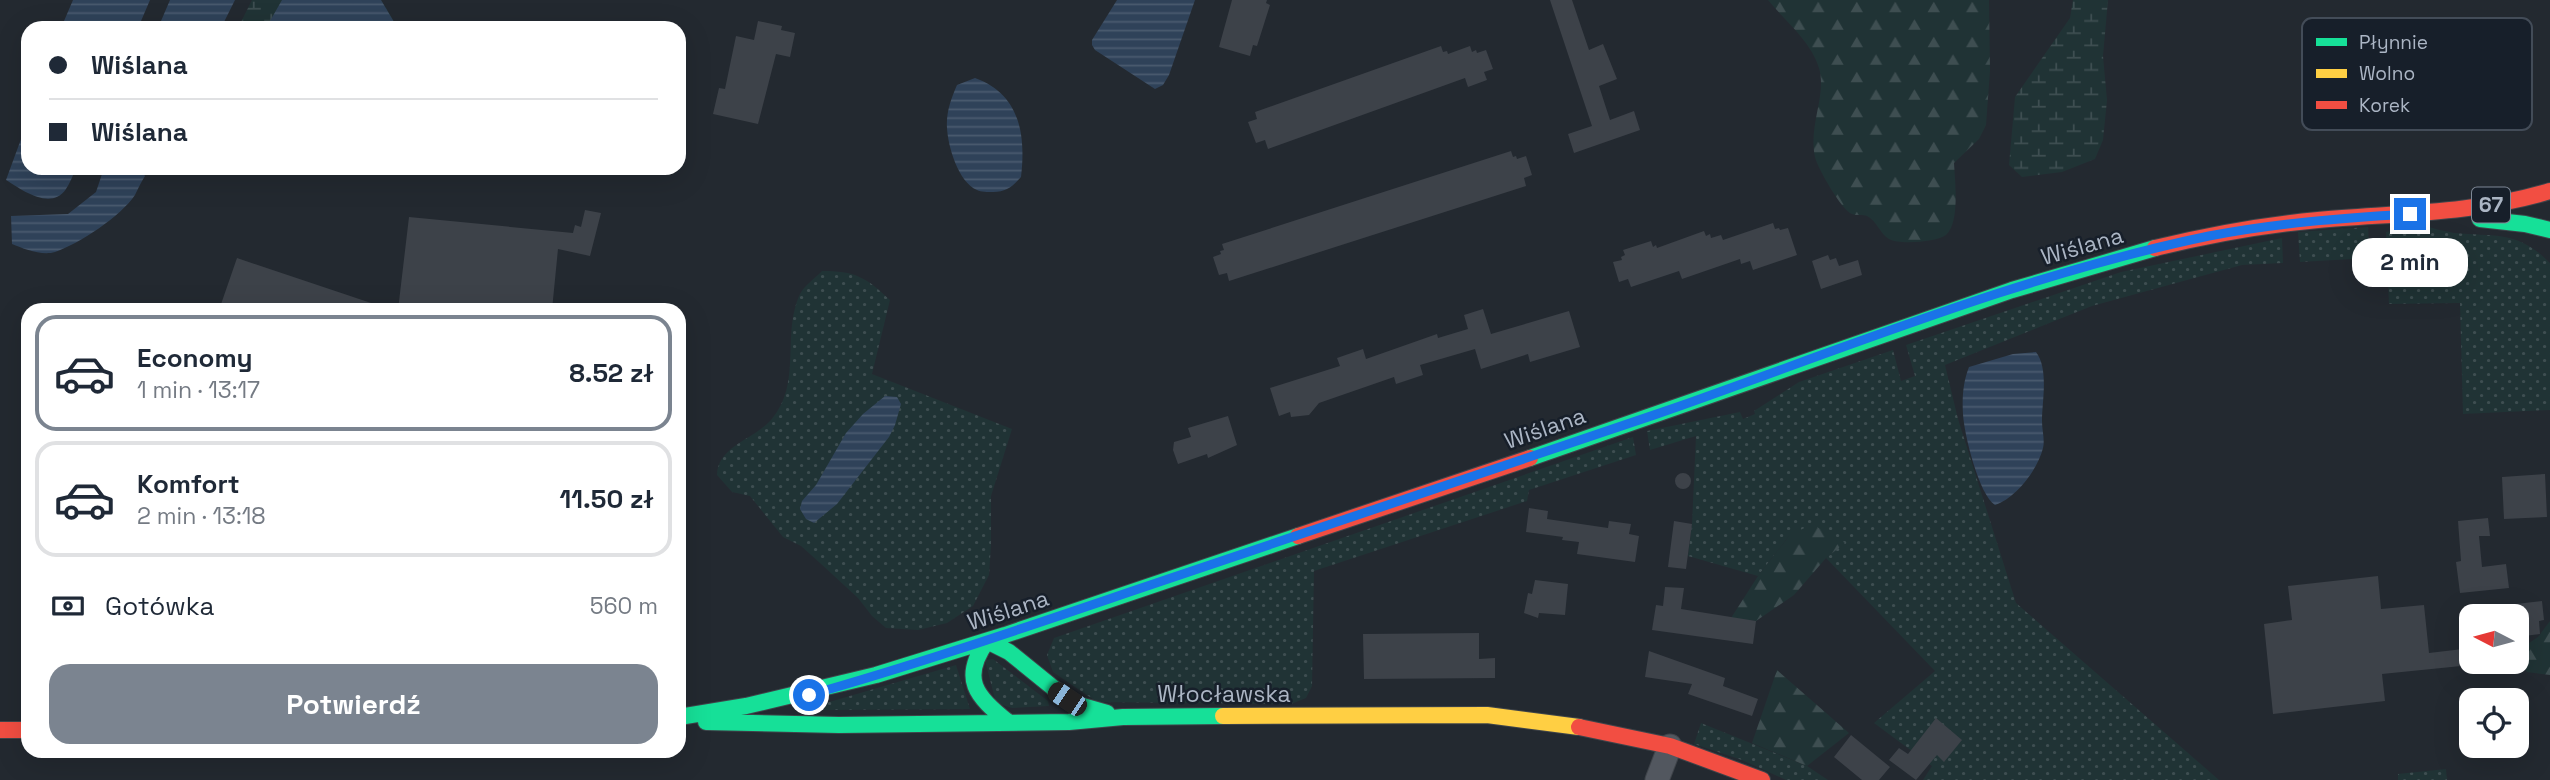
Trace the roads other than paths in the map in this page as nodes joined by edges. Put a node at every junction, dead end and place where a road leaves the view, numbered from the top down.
1 (2550, 191) edge
2 (2431, 213) junction
3 (2550, 230) edge
4 (1042, 623) junction
5 (987, 641) junction
6 (1036, 674) junction
7 (686, 717) edge
8 (1123, 718) junction
9 (686, 719) edge
10 (1008, 722) junction
11 (0, 730) edge
12 (21, 730) edge
13 (1670, 746) junction
14 (1657, 780) edge
15 (1762, 780) edge

1 - 2 main road, Wiślana / 67
2 - 3 main road, Wiślana / 67
2 - 4 main road, Wiślana / 67
4 - 5 main road, Wiślana / 67
4 - 6 main road
5 - 6 main road
5 - 7 main road, Wiślana / 67
5 - 10 main road
6 - 8 main road
8 - 10 main road, Włocławska
8 - 13 main road, Włocławska
9 - 10 main road, Włocławska
11 - 12 main road
13 - 14 street
13 - 15 main road, Włocławska

